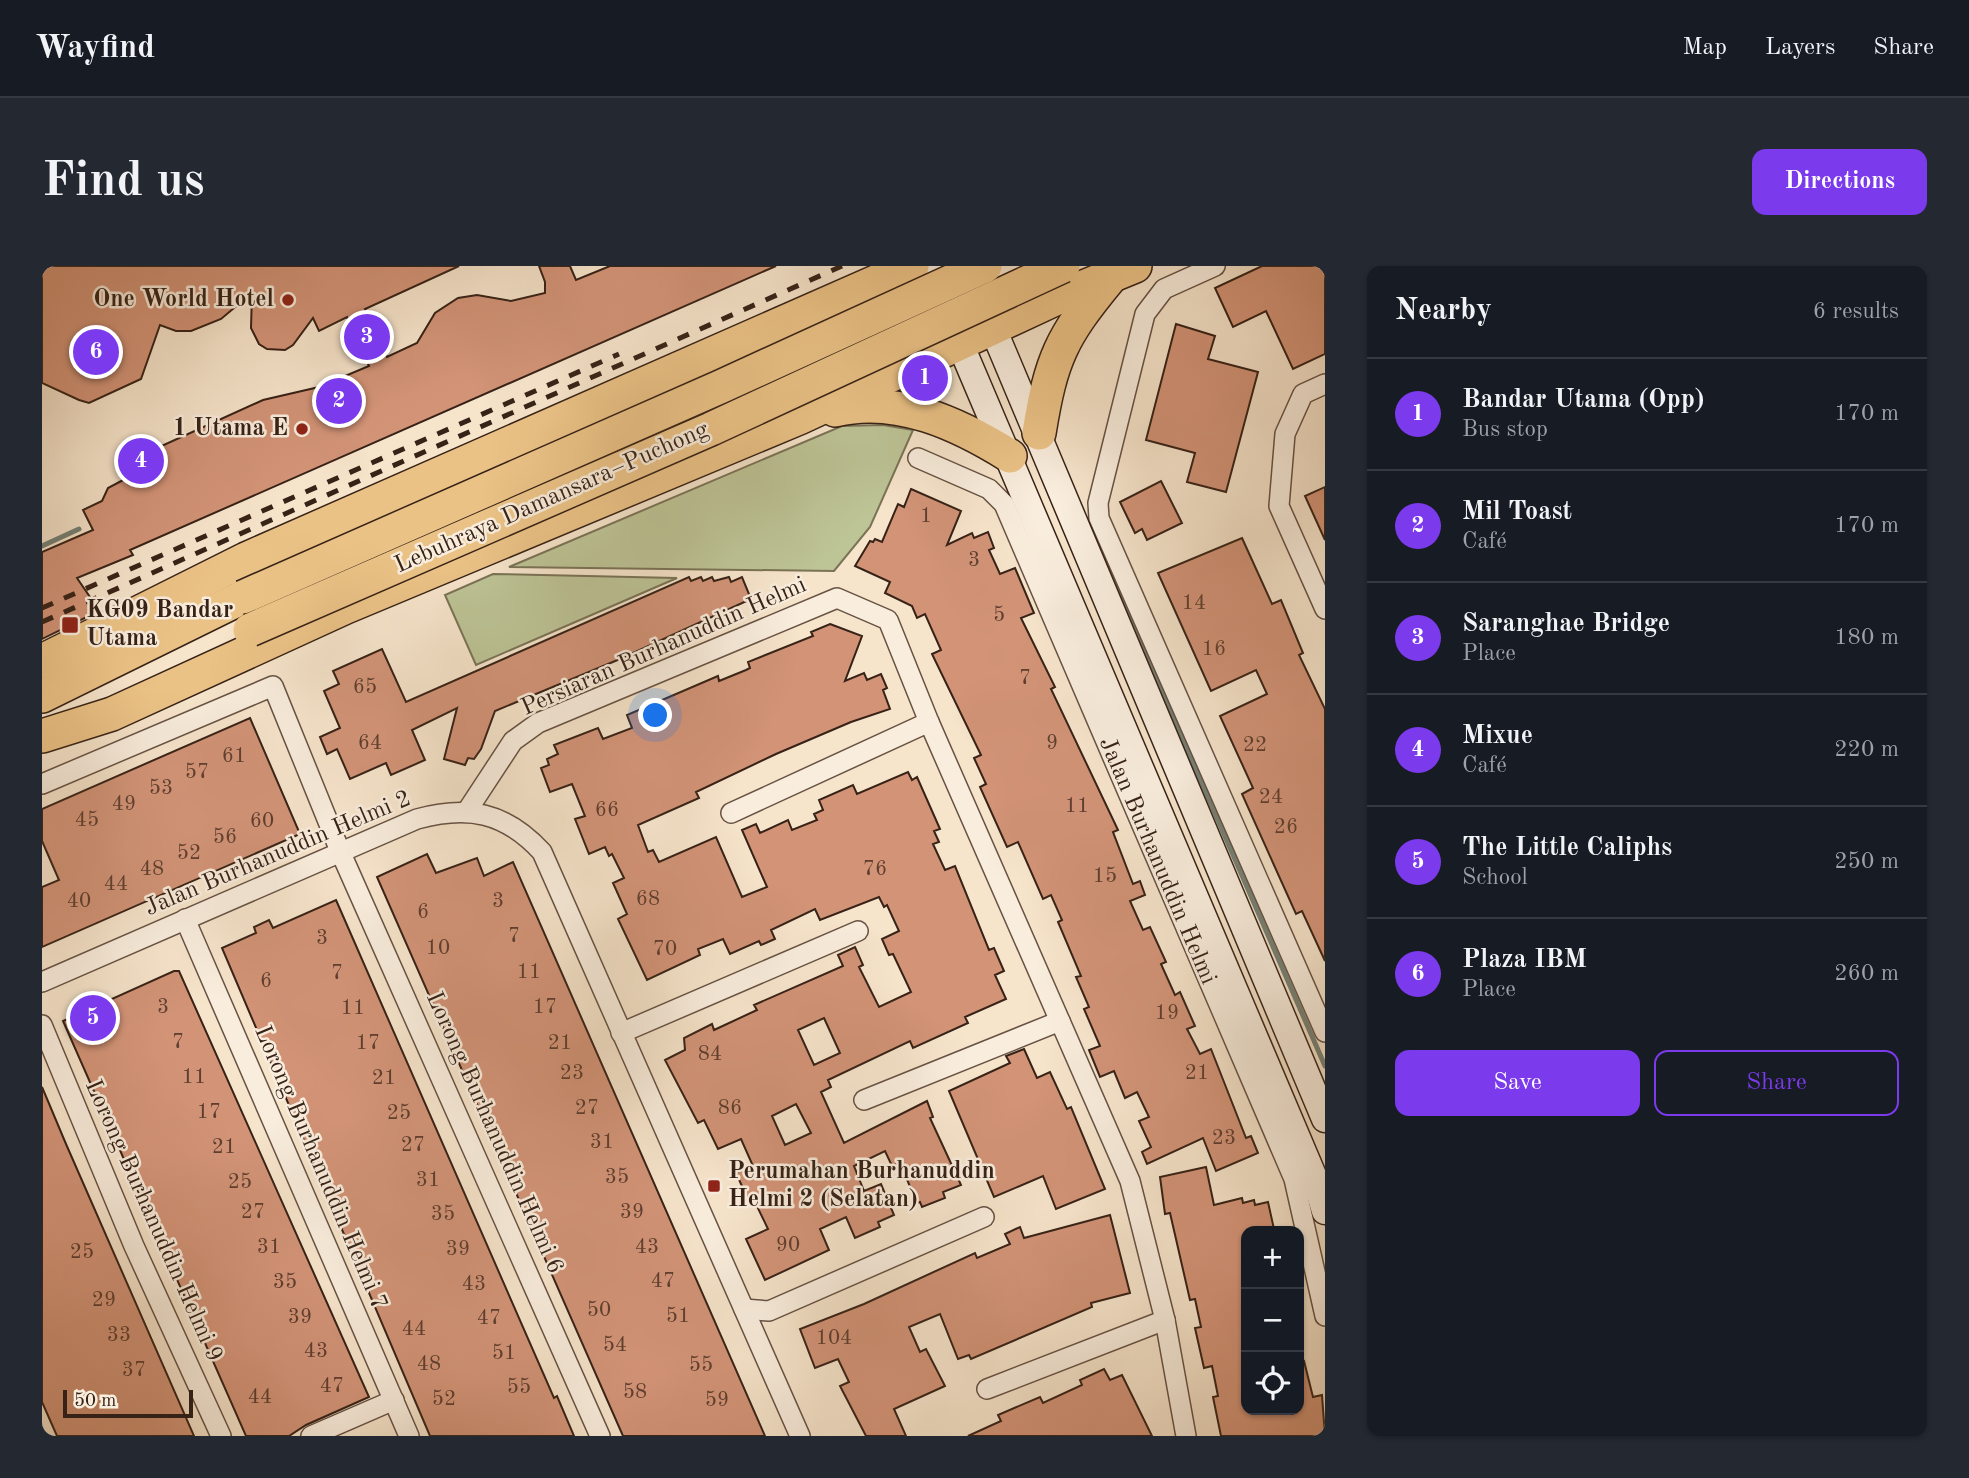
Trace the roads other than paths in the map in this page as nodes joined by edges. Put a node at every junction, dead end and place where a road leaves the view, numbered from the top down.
1 (912, 266) edge
2 (927, 266) edge
3 (965, 266) edge
4 (985, 266) edge
5 (1010, 266) edge
6 (1062, 266) edge
7 (1215, 266) edge
8 (1123, 272) edge
9 (875, 276) edge
10 (1057, 298) junction
11 (993, 328) junction
12 (747, 337) junction
13 (961, 343) junction
14 (907, 368) junction
15 (1325, 384) edge
16 (799, 418) junction
17 (1039, 433) junction
18 (1010, 456) junction
19 (918, 458) dead end
20 (1325, 609) edge
21 (42, 661) edge
22 (42, 696) edge
23 (929, 722) junction
24 (42, 734) edge
25 (42, 783) edge
26 (467, 811) junction
27 (731, 813) dead end
28 (340, 850) junction
29 (185, 919) junction
30 (858, 931) dead end
31 (42, 982) edge
32 (1060, 1021) junction
33 (42, 1025) edge
34 (621, 1032) junction
35 (1325, 1032) edge
36 (864, 1100) dead end
37 (1325, 1119) edge
38 (1323, 1194) edge
39 (984, 1217) dead end
40 (744, 1309) junction
41 (1325, 1316) edge
42 (1165, 1320) junction
43 (987, 1389) dead end
44 (394, 1400) junction
45 (221, 1436) edge
46 (311, 1436) edge
47 (409, 1436) edge
48 (600, 1436) edge
49 (800, 1436) edge
50 (1186, 1436) edge

1 - 9 highway
2 - 13 main road, Jalan Burhanuddin Helmi
3 - 11 main road
4 - 22 highway, Lebuhraya Damansara–Puchong, bridge
5 - 10 highway
6 - 24 highway, Lebuhraya Damansara–Puchong, bridge
7 - 35 street
8 - 10 highway
8 - 17 highway
9 - 12 highway
10 - 11 highway
11 - 13 highway
11 - 17 main road
12 - 14 highway
12 - 21 highway
13 - 14 highway
13 - 18 main road, Jalan Burhanuddin Helmi
14 - 16 highway
15 - 20 street
16 - 18 highway
16 - 24 highway
17 - 37 main road
18 - 38 main road, Jalan Burhanuddin Helmi
19 - 41 street, Jalan Burhanuddin Helmi
23 - 26 street, Persiaran Burhanuddin Helmi
23 - 27 street
23 - 32 street, Persiaran Burhanuddin Helmi
25 - 28 street, Lorong Burhanuddin Helmi 6
26 - 28 street, Jalan Burhanuddin Helmi 2
26 - 34 street, Jalan Burhanuddin Helmi 2
28 - 29 street, Jalan Burhanuddin Helmi 2
28 - 48 street, Lorong Burhanuddin Helmi 6
29 - 31 street, Jalan Burhanuddin Helmi 2
29 - 44 street, Lorong Burhanuddin Helmi 7
30 - 34 street
32 - 36 street
32 - 42 street, Persiaran Burhanuddin Helmi
33 - 45 street, Lorong Burhanuddin Helmi 9
34 - 40 street, Jalan Burhanuddin Helmi 2
39 - 40 street
40 - 49 street, Jalan Burhanuddin Helmi 2
42 - 43 street
42 - 50 street, Persiaran Burhanuddin Helmi
44 - 46 street
44 - 47 street, Lorong Burhanuddin Helmi 7

